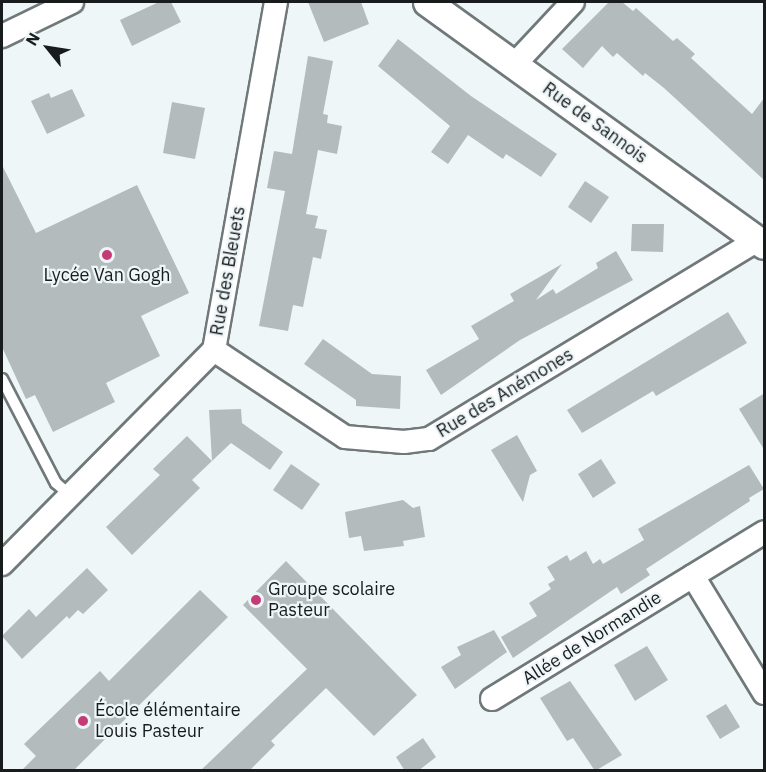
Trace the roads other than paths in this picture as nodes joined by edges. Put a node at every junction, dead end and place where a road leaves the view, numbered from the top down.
1 (72, 2) edge
2 (276, 2) edge
3 (427, 2) edge
4 (573, 2) edge
5 (2, 36) edge
6 (514, 65) junction
7 (761, 242) edge
8 (214, 350) junction
9 (2, 379) edge
10 (70, 495) junction
11 (765, 532) edge
12 (2, 564) edge
13 (693, 576) junction
14 (765, 693) edge
15 (492, 699) dead end

1 - 5 street
2 - 8 street, Rue des Bleuets
3 - 6 street, Rue de Sannois
4 - 6 street
6 - 7 street, Rue de Sannois
7 - 8 street, Rue des Anémones
8 - 10 street, Rue des Bleuets
9 - 10 lane
10 - 12 street, Rue des Bleuets
11 - 13 street, Allée de Normandie
13 - 14 street
13 - 15 street, Allée de Normandie

